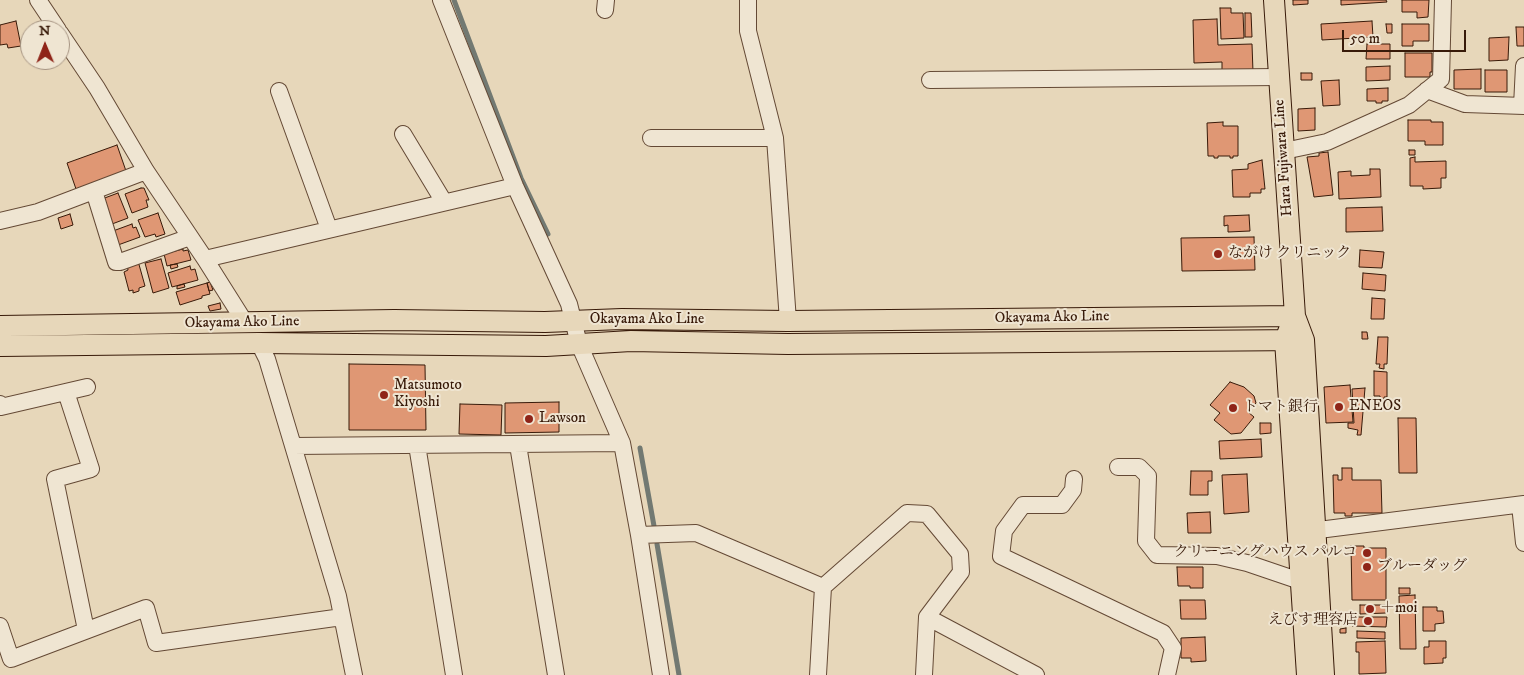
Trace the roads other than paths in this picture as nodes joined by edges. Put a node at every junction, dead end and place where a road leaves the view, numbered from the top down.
1 (38, 0) edge
2 (441, 0) edge
3 (748, 0) edge
4 (1274, 0) edge
5 (1443, 0) edge
6 (52, 20) edge
7 (70, 48) edge
8 (1524, 66) edge
9 (1279, 77) junction
10 (930, 80) dead end
11 (1427, 90) junction
12 (279, 91) dead end
13 (1523, 106) edge
14 (403, 134) dead end
15 (651, 138) dead end
16 (775, 138) junction
17 (1284, 152) junction
18 (146, 171) junction
19 (515, 186) junction
20 (94, 191) junction
21 (444, 202) junction
22 (0, 221) edge
23 (329, 229) junction
24 (190, 237) junction
25 (205, 259) junction
26 (1295, 316) junction
27 (574, 321) junction
28 (788, 321) junction
29 (246, 324) junction
30 (0, 326) edge
31 (1295, 340) junction
32 (259, 344) junction
33 (579, 344) junction
34 (0, 346) edge
35 (87, 386) dead end
36 (66, 392) junction
37 (0, 404) edge
38 (622, 443) junction
39 (417, 445) junction
40 (518, 445) junction
41 (293, 446) junction
42 (1118, 467) dead end
43 (1074, 479) dead end
44 (1522, 504) edge
45 (1306, 532) junction
46 (639, 535) junction
47 (1524, 543) edge
48 (1300, 581) junction
49 (823, 587) junction
50 (927, 616) junction
51 (342, 617) junction
52 (0, 626) edge
53 (86, 630) junction
54 (5, 661) edge
55 (354, 675) edge
56 (454, 675) edge
57 (556, 675) edge
58 (661, 675) edge
59 (818, 675) edge
60 (924, 675) edge
61 (1036, 675) edge
62 (1167, 675) edge
63 (1306, 675) edge
64 (1324, 675) edge

1 - 6 street
2 - 19 street
3 - 16 street
4 - 9 main road, Hara Fujiwara Line
5 - 11 street
7 - 18 street
8 - 13 street
9 - 10 street
9 - 17 main road, Hara Fujiwara Line
11 - 13 street
11 - 17 street
12 - 23 street
14 - 21 street
15 - 16 street
16 - 28 street
17 - 26 main road, Hara Fujiwara Line
18 - 20 street
18 - 24 street
19 - 21 street
19 - 27 street
20 - 22 street
20 - 24 street
21 - 23 street
23 - 25 street
24 - 25 street
25 - 29 street
26 - 28 main road, Okayama Ako Line
26 - 31 main road
27 - 28 main road, Okayama Ako Line
27 - 29 main road, Okayama Ako Line
27 - 33 street
29 - 30 main road, Okayama Ako Line
31 - 33 main road, Okayama Ako Line
31 - 45 main road
32 - 33 main road, Okayama Ako Line
32 - 34 main road, Okayama Ako Line
32 - 41 street
33 - 38 street
35 - 36 street
36 - 37 street
36 - 53 street
38 - 40 street
38 - 46 street
39 - 40 street
39 - 41 street
39 - 56 street
40 - 57 street
41 - 51 street
42 - 48 street
43 - 62 street
44 - 45 street
44 - 47 street
45 - 48 main road
45 - 64 main road
46 - 49 street
46 - 58 street
48 - 63 main road
49 - 50 street
49 - 59 street
50 - 60 street
50 - 61 street
51 - 53 street
51 - 55 street
52 - 54 street
53 - 54 street

